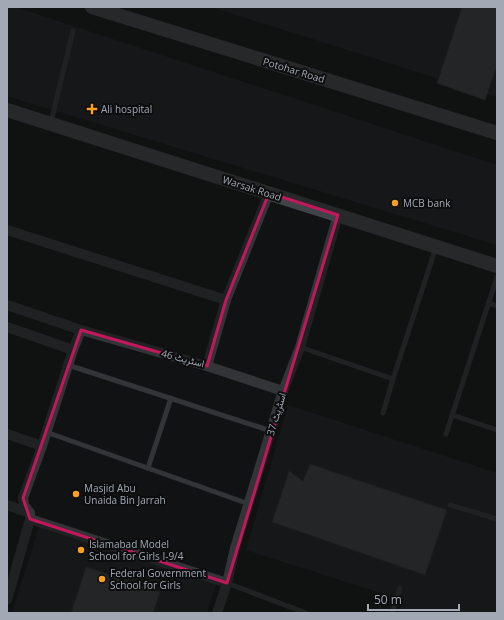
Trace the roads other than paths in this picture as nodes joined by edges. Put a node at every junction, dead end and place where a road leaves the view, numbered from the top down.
1 (92, 7) edge
2 (73, 30) dead end
3 (7, 110) edge
4 (51, 123) junction
5 (497, 133) edge
6 (270, 193) junction
7 (338, 215) junction
8 (7, 230) edge
9 (437, 246) junction
10 (497, 266) edge
11 (497, 277) edge
12 (226, 300) junction
13 (489, 303) junction
14 (7, 305) edge
15 (497, 306) edge
16 (7, 327) edge
17 (81, 330) junction
18 (300, 347) junction
19 (73, 350) junction
20 (68, 365) junction
21 (207, 366) junction
22 (393, 379) junction
23 (283, 391) junction
24 (171, 398) junction
25 (383, 413) dead end
26 (452, 415) junction
27 (497, 430) edge
28 (271, 431) junction
29 (46, 432) junction
30 (7, 434) edge
31 (446, 434) dead end
32 (42, 446) junction
33 (148, 468) junction
34 (249, 504) junction
35 (7, 505) edge
36 (450, 505) dead end
37 (30, 516) junction
38 (497, 519) edge
39 (227, 583) junction
40 (400, 588) dead end
41 (7, 600) edge
42 (217, 613) edge
43 (306, 613) edge
44 (392, 613) edge

1 - 5 street, Potohar Road
2 - 4 lane
3 - 4 street, Warsak Road
4 - 6 street, Warsak Road
6 - 7 street, Warsak Road
6 - 12 street, اسٹریٹ 46
7 - 9 street, Warsak Road
7 - 18 street, اسٹریٹ 37
8 - 12 street
9 - 10 street, Warsak Road
9 - 22 lane
11 - 13 lane
12 - 21 street, اسٹریٹ 46
13 - 15 lane
13 - 26 lane
14 - 17 street, اسٹریٹ 46
16 - 19 street
17 - 19 street
17 - 21 street, اسٹریٹ 46
18 - 22 lane
18 - 23 street, اسٹریٹ 37
19 - 20 street
20 - 24 lane
20 - 29 street
21 - 23 street
22 - 25 lane
23 - 28 street, اسٹریٹ 37
24 - 28 lane
24 - 33 lane
26 - 27 lane
26 - 31 lane
28 - 34 street, اسٹریٹ 37
29 - 32 street
29 - 33 lane
30 - 32 street
32 - 37 street
33 - 34 lane
34 - 39 street, اسٹریٹ 37
35 - 37 street
36 - 38 lane
37 - 39 street
37 - 41 street
39 - 42 street, اسٹریٹ 37
39 - 43 lane
40 - 44 lane

